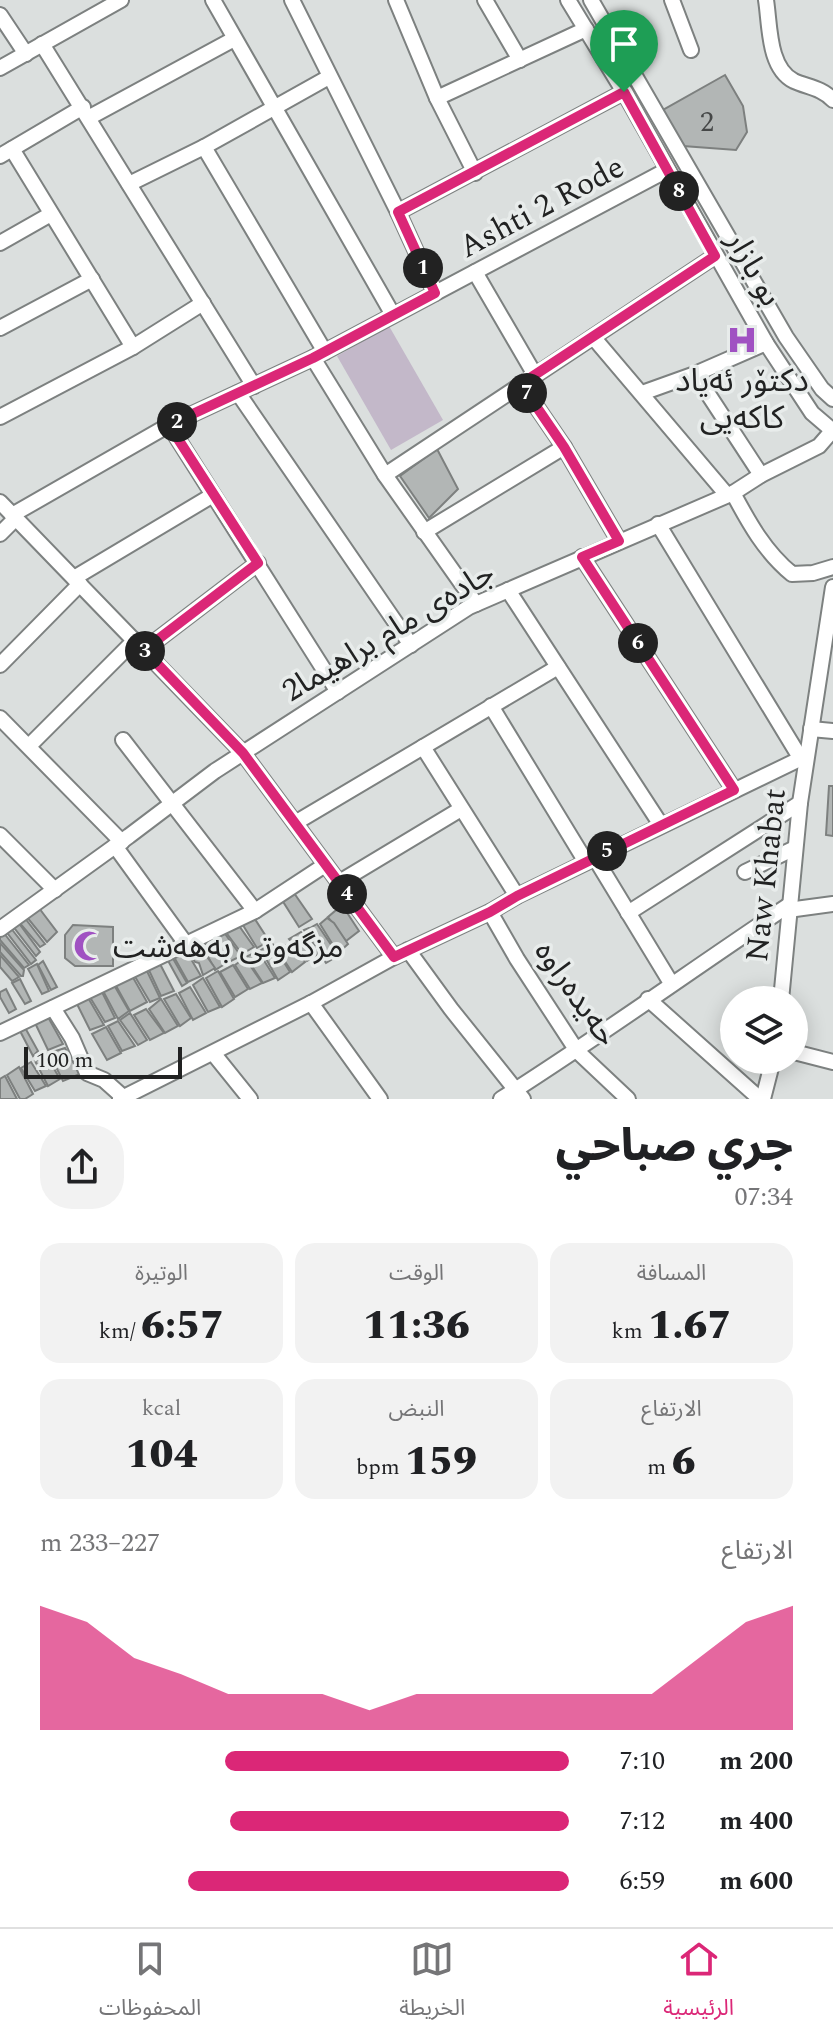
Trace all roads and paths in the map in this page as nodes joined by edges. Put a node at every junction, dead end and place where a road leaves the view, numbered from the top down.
1 (213, 0) edge
2 (293, 0) edge
3 (396, 0) edge
4 (485, 0) edge
5 (568, 0) edge
6 (591, 0) edge
7 (672, 0) edge
8 (766, 0) edge
9 (114, 2) edge
10 (0, 15) edge
11 (586, 29) junction
12 (234, 39) junction
13 (42, 44) junction
14 (691, 50) dead end
15 (26, 54) junction
16 (520, 60) junction
17 (0, 68) edge
18 (329, 77) junction
19 (624, 92) junction
20 (437, 98) junction
21 (833, 100) edge
22 (274, 108) junction
23 (86, 112) junction
24 (204, 147) junction
25 (6, 153) edge
26 (667, 170) junction
27 (475, 173) junction
28 (129, 184) junction
29 (398, 212) junction
30 (51, 214) junction
31 (716, 215) junction
32 (699, 225) junction
33 (0, 243) edge
34 (715, 256) junction
35 (475, 272) junction
36 (92, 279) junction
37 (435, 293) junction
38 (203, 303) junction
39 (393, 315) junction
40 (0, 328) edge
41 (593, 337) junction
42 (766, 343) junction
43 (133, 347) junction
44 (319, 355) junction
45 (695, 374) junction
46 (535, 375) junction
47 (521, 384) junction
48 (254, 386) junction
49 (238, 393) junction
50 (642, 393) junction
51 (833, 399) edge
52 (0, 417) edge
53 (169, 425) junction
54 (832, 431) edge
55 (564, 447) junction
56 (385, 475) junction
57 (761, 475) junction
58 (730, 494) junction
59 (213, 495) junction
60 (0, 502) edge
61 (14, 516) junction
62 (658, 524) junction
63 (424, 532) junction
64 (0, 534) edge
65 (619, 541) junction
66 (582, 557) junction
67 (258, 563) junction
68 (833, 567) edge
69 (77, 581) junction
70 (833, 587) edge
71 (508, 590) junction
72 (476, 604) junction
73 (140, 645) junction
74 (411, 645) junction
75 (0, 665) edge
76 (558, 667) junction
77 (338, 692) junction
78 (491, 706) junction
79 (0, 718) edge
80 (811, 729) junction
81 (833, 731) edge
82 (123, 740) dead end
83 (29, 746) junction
84 (423, 747) junction
85 (243, 753) junction
86 (804, 758) junction
87 (734, 790) junction
88 (173, 803) junction
89 (800, 803) junction
90 (461, 809) junction
91 (295, 823) junction
92 (661, 825) junction
93 (0, 835) edge
94 (119, 844) junction
95 (795, 848) junction
96 (590, 860) junction
97 (325, 865) junction
98 (745, 872) dead end
99 (338, 883) junction
100 (55, 890) junction
101 (517, 896) junction
102 (833, 904) edge
103 (789, 907) junction
104 (255, 911) junction
105 (490, 912) junction
106 (628, 913) junction
107 (0, 929) edge
108 (186, 944) junction
109 (401, 953) junction
110 (671, 983) junction
111 (782, 986) edge
112 (648, 999) junction
113 (311, 1003) junction
114 (53, 1008) junction
115 (0, 1033) edge
116 (577, 1051) junction
117 (213, 1053) junction
118 (808, 1056) edge
119 (833, 1062) edge
120 (769, 1074) edge
121 (142, 1094) edge
122 (519, 1095) edge
123 (122, 1098) edge
124 (250, 1099) edge
125 (380, 1099) edge
126 (501, 1099) edge
127 (628, 1099) edge
128 (761, 1099) edge

1 - 12 street
2 - 18 street
3 - 20 street
4 - 16 street
5 - 11 street, بو بازار
6 - 31 street
7 - 14 street
8 - 21 street
9 - 13 street
10 - 15 street
11 - 16 street
11 - 19 street, بو بازار
12 - 22 street
12 - 23 street
13 - 15 street
13 - 23 street
15 - 17 street
16 - 20 street
18 - 22 street
18 - 29 street
19 - 26 street, بو بازار
19 - 27 street
20 - 27 street
22 - 24 street
22 - 39 street
23 - 25 street
23 - 28 street
24 - 28 street
24 - 44 street
25 - 30 street
26 - 32 street, بو بازار
26 - 35 street, Ashti 2 Rode
27 - 29 street
28 - 38 street
29 - 37 street
30 - 33 street
30 - 36 street
31 - 32 street
31 - 51 street
32 - 34 street, بو بازار
34 - 41 street
34 - 42 street, بو بازار
35 - 37 street, Ashti 2 Rode
35 - 46 street
36 - 40 street
36 - 43 street
37 - 39 street, Ashti 2 Rode
38 - 43 street
38 - 48 street
39 - 44 street, Ashti 2 Rode
41 - 46 street
41 - 50 street
42 - 45 street
42 - 54 street, بو بازار
43 - 52 street
44 - 48 street, Ashti 2 Rode
44 - 56 street
45 - 50 street
45 - 57 street
46 - 47 street
47 - 55 street
47 - 56 street
48 - 49 street, Ashti 2 Rode
49 - 53 street, Ashti 2 Rode
49 - 74 street
50 - 58 street
53 - 59 street
53 - 61 street, Ashti 2 Rode
54 - 57 street, جادەی مام براهیما2
55 - 63 street
55 - 65 street
56 - 63 street
57 - 58 street, جادەی مام براهیما2
58 - 62 street, جادەی مام براهیما2
58 - 68 street
59 - 67 street
59 - 69 street
60 - 61 street
61 - 64 street, Ashti 2 Rode
61 - 69 street
62 - 65 street, جادەی مام براهیما2
62 - 86 street
63 - 72 street
65 - 66 street, جادەی مام براهیما2
66 - 71 street, جادەی مام براهیما2
66 - 87 street
67 - 73 street
67 - 77 street
69 - 73 street
69 - 75 street
70 - 80 street, Naw Khabat
71 - 72 street, جادەی مام براهیما2
71 - 76 street
72 - 74 street, جادەی مام براهیما2
73 - 83 street
73 - 85 street
74 - 77 street, جادەی مام براهیما2
76 - 78 street
76 - 92 street
77 - 85 street, جادەی مام براهیما2
78 - 84 street
78 - 96 street
79 - 83 street
80 - 81 street
80 - 86 street, Naw Khabat
82 - 88 street
83 - 94 street
84 - 90 street
84 - 91 street
85 - 88 street, جادەی مام براهیما2
85 - 91 street
86 - 87 street
86 - 89 street, Naw Khabat
87 - 92 street
88 - 94 street, جادەی مام براهیما2
88 - 104 street
89 - 95 street, Naw Khabat
89 - 106 street
90 - 99 street
90 - 101 street
91 - 97 street
92 - 96 street
93 - 100 street
94 - 100 street, جادەی مام براهیما2
94 - 108 street
95 - 98 street
95 - 103 street, Naw Khabat
96 - 101 street
96 - 106 street
97 - 99 street
97 - 104 street
99 - 109 street
100 - 107 street, جادەی مام براهیما2
101 - 105 street
102 - 103 street
103 - 110 street
103 - 111 street, Naw Khabat
104 - 108 street
105 - 109 street
105 - 116 street, حەیدەراوە
106 - 110 street
108 - 114 street
109 - 113 street
109 - 122 street
110 - 112 street
112 - 116 street
112 - 128 street
113 - 117 street
113 - 125 street
114 - 115 street
114 - 123 street
116 - 122 street
116 - 127 street, حەیدەراوە
117 - 121 street
117 - 124 street
118 - 119 street
120 - 128 street
121 - 123 street
122 - 126 street

